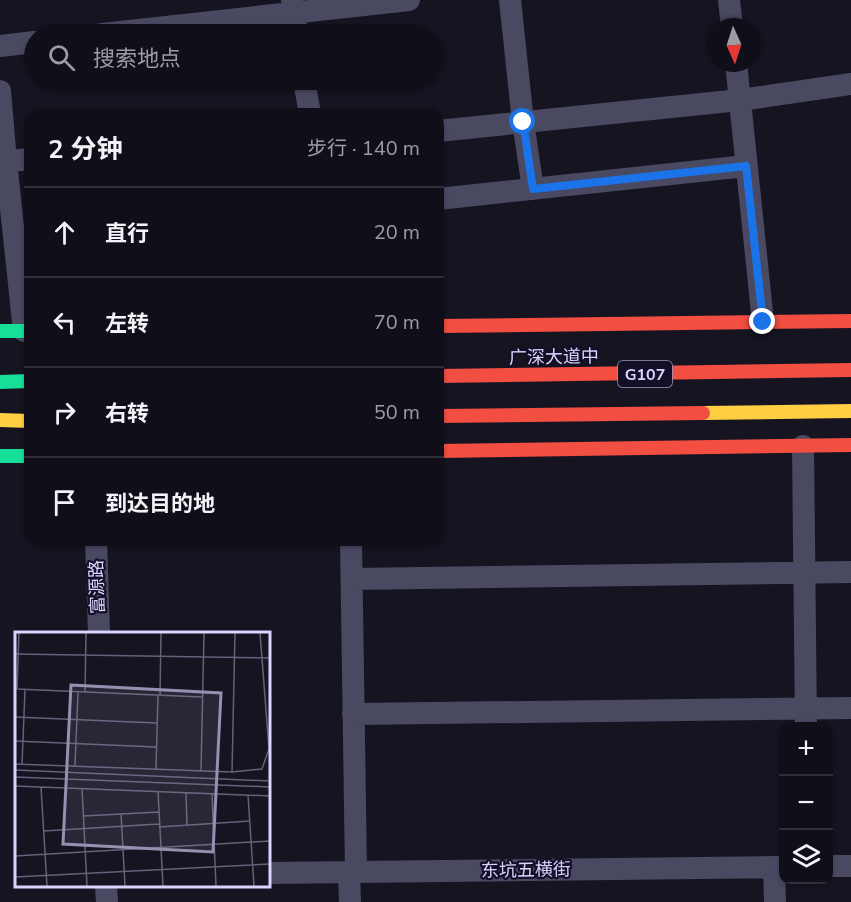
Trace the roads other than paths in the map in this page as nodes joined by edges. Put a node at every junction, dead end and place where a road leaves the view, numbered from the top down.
1 (409, 0) edge
2 (510, 0) edge
3 (729, 0) edge
4 (294, 16) edge
5 (731, 18) edge
6 (209, 24) edge
7 (24, 43) edge
8 (0, 46) edge
9 (737, 72) edge
10 (851, 84) edge
11 (306, 90) edge
12 (0, 91) edge
13 (740, 100) junction
14 (309, 108) edge
15 (523, 122) junction
16 (444, 130) edge
17 (24, 160) edge
18 (3, 162) edge
19 (746, 166) junction
20 (533, 189) junction
21 (444, 198) edge
22 (24, 310) edge
23 (851, 321) edge
24 (763, 322) junction
25 (444, 326) edge
26 (0, 331) edge
27 (24, 331) edge
28 (851, 370) edge
29 (444, 376) edge
30 (24, 381) edge
31 (0, 382) edge
32 (851, 411) edge
33 (444, 416) edge
34 (0, 420) edge
35 (24, 421) edge
36 (851, 445) edge
37 (803, 446) junction
38 (444, 451) edge
39 (0, 456) edge
40 (24, 456) edge
41 (96, 546) edge
42 (351, 546) edge
43 (851, 572) edge
44 (805, 573) junction
45 (352, 579) junction
46 (99, 632) edge
47 (851, 708) edge
48 (353, 714) junction
49 (806, 717) edge
50 (833, 866) edge
51 (851, 866) edge
52 (778, 867) edge
53 (352, 872) junction
54 (270, 873) edge
55 (106, 887) edge
56 (107, 902) edge
57 (350, 902) edge
58 (775, 902) edge

1 - 4 street
2 - 15 street
3 - 5 street
4 - 6 street
7 - 8 street
9 - 13 street
10 - 13 street
11 - 14 street
12 - 18 street
13 - 15 street
13 - 19 street
15 - 16 street
15 - 20 street
17 - 18 street
18 - 22 street
19 - 20 street
19 - 24 street
20 - 21 street
23 - 24 main road
24 - 25 main road
26 - 27 main road
28 - 29 main road, 广深大道中 / G107
30 - 31 main road
32 - 33 main road, G107
34 - 35 main road
36 - 37 main road
37 - 38 main road
37 - 44 street
39 - 40 main road
41 - 46 street, 富源路
42 - 45 street
43 - 44 street
44 - 45 street
44 - 49 street
45 - 48 street
47 - 49 street
48 - 49 street
48 - 53 street
50 - 51 street
52 - 53 street, 东坑五横街
52 - 58 street
53 - 54 street, 东坑五横街
53 - 57 street
55 - 56 street

